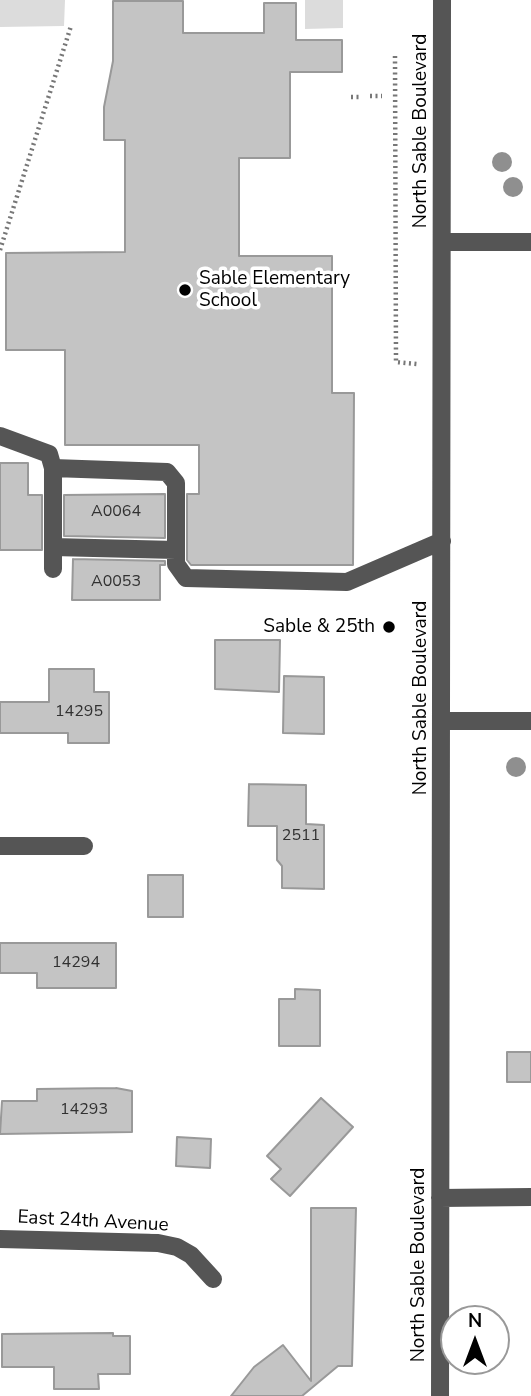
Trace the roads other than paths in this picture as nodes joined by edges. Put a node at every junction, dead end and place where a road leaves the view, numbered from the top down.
1 (442, 0) edge
2 (442, 242) junction
3 (531, 243) edge
4 (0, 436) edge
5 (53, 468) junction
6 (442, 541) junction
7 (53, 547) junction
8 (176, 550) junction
9 (53, 569) dead end
10 (442, 721) junction
11 (531, 721) edge
12 (0, 846) edge
13 (84, 846) dead end
14 (531, 1197) edge
15 (440, 1198) junction
16 (0, 1239) edge
17 (213, 1279) dead end
18 (440, 1396) edge

1 - 2 street, North Sable Boulevard
2 - 3 street
2 - 6 street, North Sable Boulevard
4 - 5 street
5 - 7 street
5 - 8 street
6 - 8 street
6 - 10 street, North Sable Boulevard
7 - 8 street
7 - 9 street
10 - 11 street
10 - 15 street, North Sable Boulevard
12 - 13 street
14 - 15 street
15 - 18 street, North Sable Boulevard
16 - 17 street, East 24th Avenue

